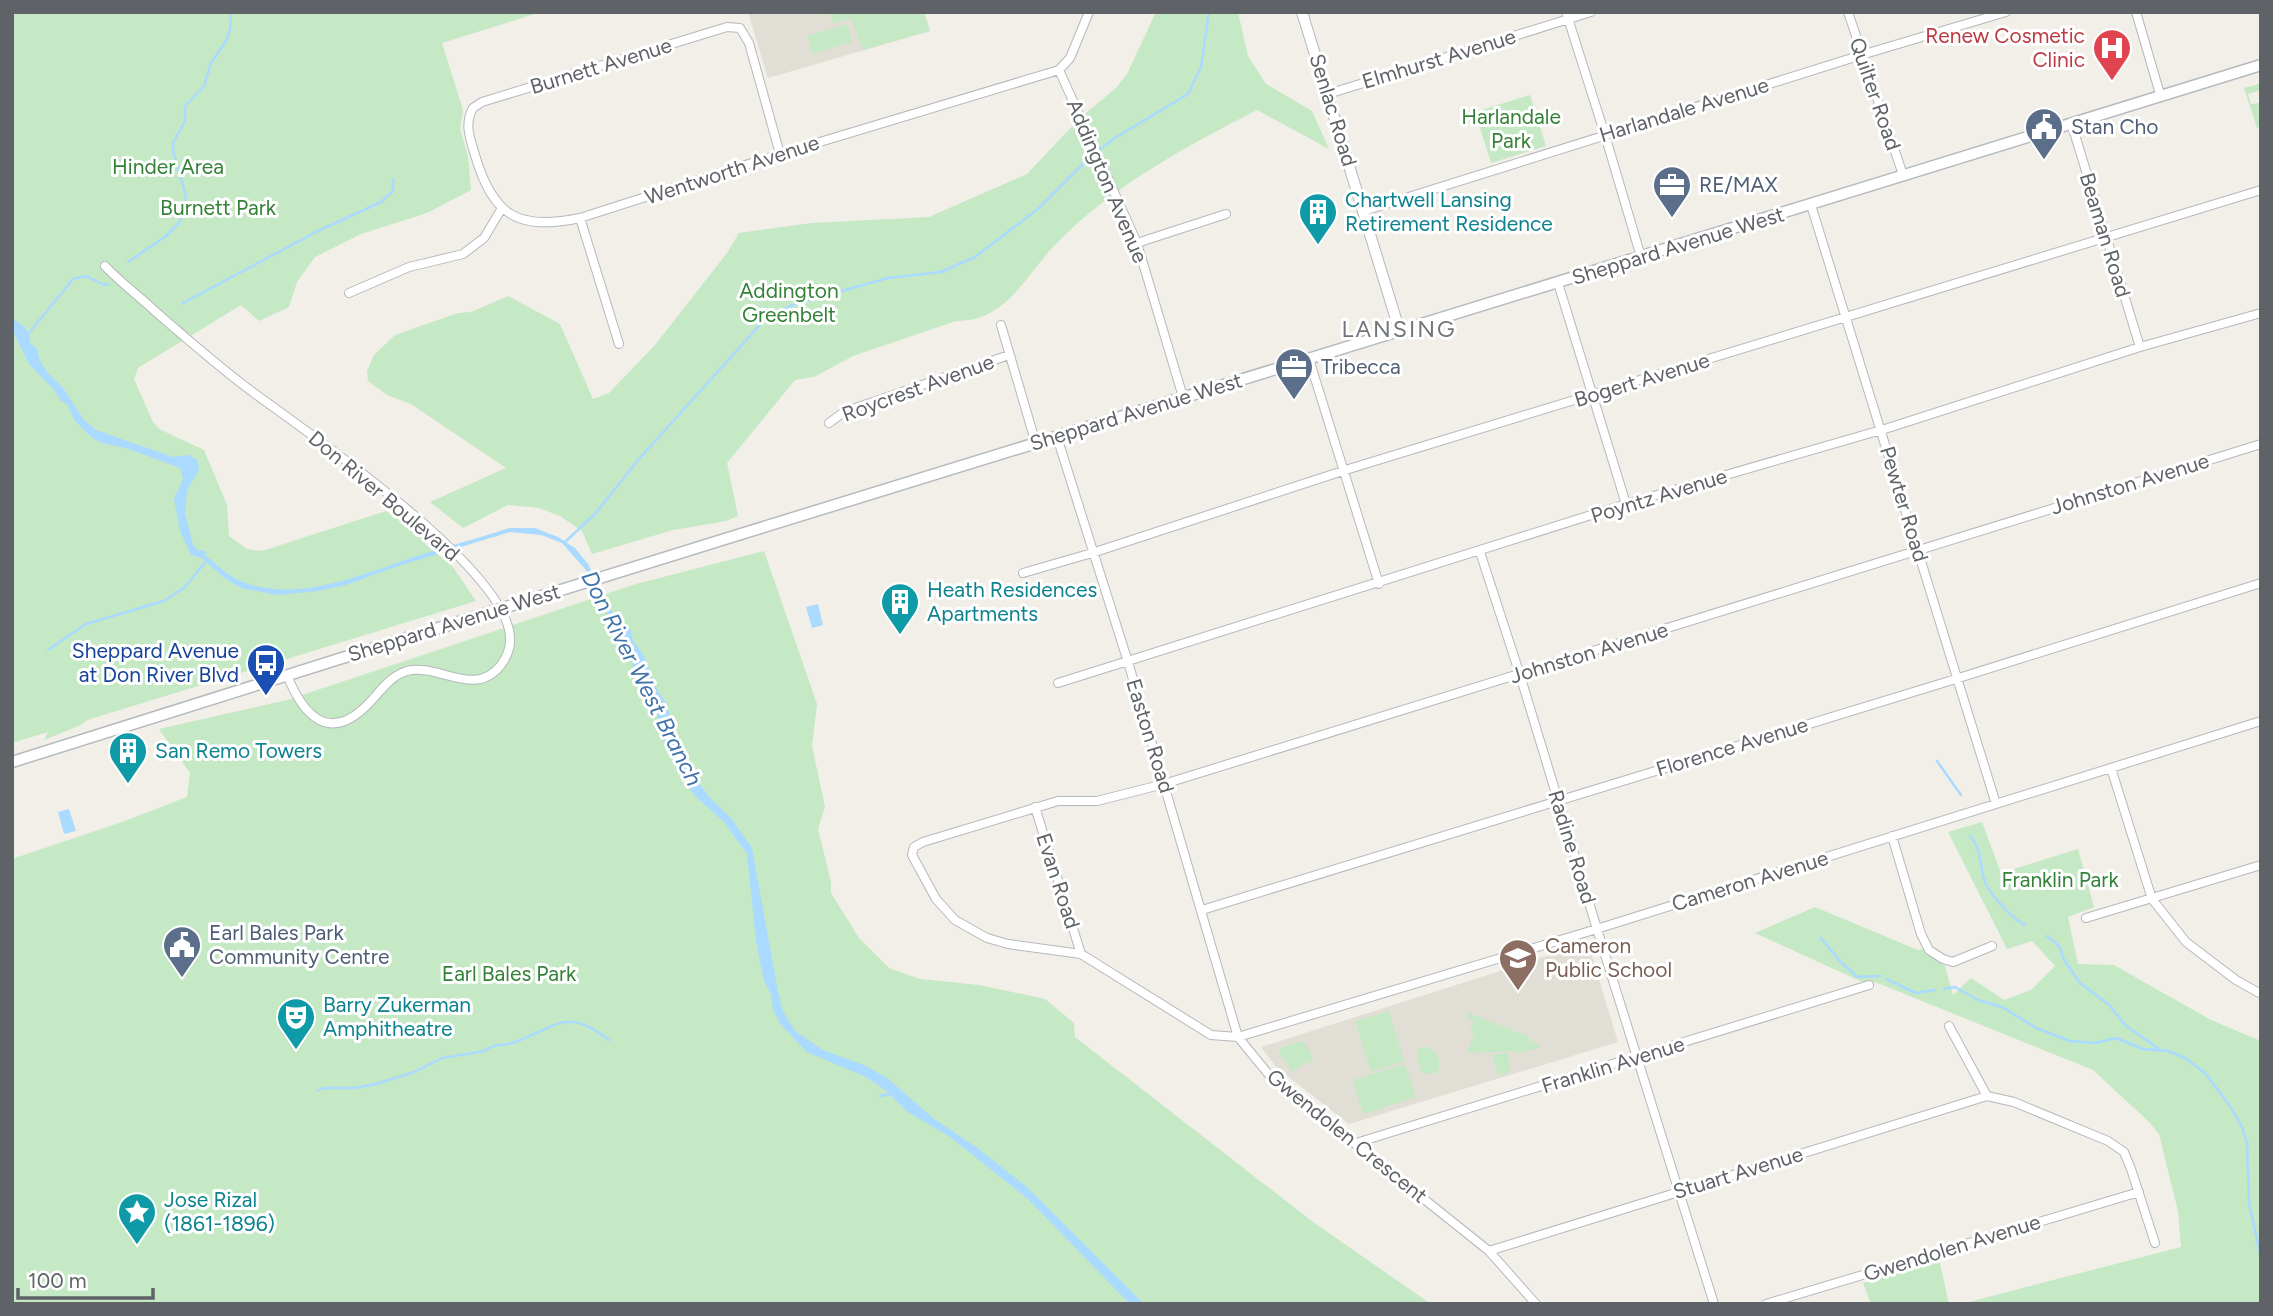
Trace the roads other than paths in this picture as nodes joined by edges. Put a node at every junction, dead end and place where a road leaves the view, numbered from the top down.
1 (1088, 12) edge
2 (1302, 12) edge
3 (1591, 12) edge
4 (1848, 12) edge
5 (2006, 12) edge
6 (2136, 12) edge
7 (1566, 16) edge
8 (1861, 55) junction
9 (2261, 65) edge
10 (1059, 70) junction
11 (1328, 94) junction
12 (2160, 94) junction
13 (2071, 122) junction
14 (1605, 135) junction
15 (780, 154) junction
16 (1903, 175) junction
17 (2261, 190) edge
18 (1811, 205) junction
19 (502, 208) junction
20 (1364, 211) junction
21 (1226, 214) dead end
22 (580, 218) junction
23 (2106, 238) junction
24 (1137, 243) junction
25 (1641, 257) junction
26 (105, 266) dead end
27 (1558, 283) junction
28 (349, 293) dead end
29 (2261, 313) edge
30 (1845, 317) junction
31 (1002, 325) dead end
32 (1399, 329) junction
33 (619, 344) dead end
34 (2140, 346) junction
35 (1009, 355) junction
36 (1309, 359) junction
37 (1594, 394) junction
38 (1183, 397) junction
39 (829, 423) dead end
40 (1881, 429) junction
41 (1057, 437) junction
42 (1036, 444) junction
43 (2261, 444) edge
44 (1343, 471) junction
45 (1626, 505) junction
46 (1918, 549) junction
47 (1480, 552) junction
48 (1091, 553) junction
49 (1023, 572) dead end
50 (2261, 583) edge
51 (1379, 584) junction
52 (1128, 662) junction
53 (287, 675) junction
54 (1520, 675) junction
55 (1957, 678) junction
56 (1058, 683) dead end
57 (2261, 722) edge
58 (12, 762) edge
59 (2111, 768) junction
60 (1164, 784) junction
61 (1558, 800) junction
62 (1996, 804) junction
63 (1035, 807) junction
64 (1892, 836) junction
65 (2261, 865) edge
66 (2152, 899) junction
67 (1202, 910) junction
68 (2086, 918) dead end
69 (1597, 929) junction
70 (1992, 946) dead end
71 (1081, 954) junction
72 (1869, 985) dead end
73 (2261, 994) edge
74 (1949, 1026) dead end
75 (1238, 1037) junction
76 (1638, 1058) junction
77 (1987, 1096) junction
78 (1356, 1143) junction
79 (1679, 1192) junction
80 (2139, 1192) junction
81 (2155, 1243) dead end
82 (1489, 1251) junction
83 (1536, 1304) edge
84 (1714, 1304) edge
85 (1766, 1304) edge

1 - 10 street
2 - 11 street, Senlac Road
3 - 7 street, Elmhurst Avenue
4 - 8 street, Quilter Road
5 - 8 street, Harlandale Avenue
6 - 12 street
7 - 11 street, Elmhurst Avenue
7 - 14 street
8 - 14 street, Harlandale Avenue
8 - 16 street, Quilter Road
9 - 12 main road, Sheppard Avenue West
10 - 15 street, Wentworth Avenue
10 - 24 street, Addington Avenue
11 - 20 street, Senlac Road
12 - 13 main road, Sheppard Avenue West
13 - 16 main road, Sheppard Avenue West
13 - 23 street, Beaman Road
14 - 20 street, Harlandale Avenue
14 - 25 street
15 - 19 street, Burnett Avenue
15 - 22 street, Wentworth Avenue
16 - 18 main road, Sheppard Avenue West
17 - 23 street, Bogert Avenue
18 - 25 main road, Sheppard Avenue West
18 - 30 street, Pewter Road
19 - 22 street, Wentworth Avenue
19 - 28 street
20 - 32 street, Senlac Road
21 - 24 street
22 - 33 street
23 - 30 street, Bogert Avenue
23 - 34 street, Beaman Road
24 - 38 street, Addington Avenue
25 - 27 main road, Sheppard Avenue West
26 - 53 street, Don River Boulevard
27 - 32 main road, Sheppard Avenue West
27 - 37 street
29 - 34 street, Poyntz Avenue
30 - 37 street, Bogert Avenue
30 - 40 street, Pewter Road
31 - 35 street
32 - 36 main road, Sheppard Avenue West
34 - 40 street, Poyntz Avenue
35 - 39 street, Roycrest Avenue
35 - 42 street
36 - 38 main road, Sheppard Avenue West
36 - 44 street
37 - 44 street, Bogert Avenue
37 - 45 street
38 - 41 main road, Sheppard Avenue West
40 - 45 street, Poyntz Avenue
40 - 46 street, Pewter Road
41 - 42 main road, Sheppard Avenue West
41 - 48 street, Easton Road
42 - 53 main road, Sheppard Avenue West, bridge
43 - 46 street, Johnston Avenue
44 - 48 street, Bogert Avenue
44 - 51 street
45 - 47 street, Poyntz Avenue
46 - 54 street, Johnston Avenue
46 - 55 street, Pewter Road
47 - 51 street, Poyntz Avenue
47 - 54 street, Radine Road
48 - 49 street, Bogert Avenue
48 - 52 street, Easton Road
50 - 55 street, Florence Avenue
51 - 52 street, Poyntz Avenue
52 - 56 street, Poyntz Avenue
52 - 60 street, Easton Road
53 - 58 main road, Sheppard Avenue West
54 - 60 street, Johnston Avenue
54 - 61 street, Radine Road
55 - 61 street, Florence Avenue
55 - 62 street, Pewter Road
57 - 59 street, Cameron Avenue
59 - 62 street, Cameron Avenue
59 - 66 street
60 - 63 street, Johnston Avenue
60 - 67 street, Easton Road
61 - 67 street, Florence Avenue
61 - 69 street, Radine Road
62 - 64 street, Cameron Avenue
63 - 71 street, Evan Road
63 - 71 street, Johnston Avenue
64 - 69 street, Cameron Avenue
64 - 70 street
65 - 66 street
66 - 68 street
66 - 73 street
67 - 75 street, Easton Road
69 - 75 street, Cameron Avenue
69 - 76 street, Radine Road
71 - 75 street
72 - 76 street, Franklin Avenue
74 - 77 street
75 - 78 street, Gwendolen Crescent
76 - 78 street, Franklin Avenue
76 - 79 street, Radine Road
77 - 79 street, Stuart Avenue
77 - 80 street
78 - 82 street, Gwendolen Crescent
79 - 82 street, Stuart Avenue
79 - 84 street, Radine Road
80 - 81 street
80 - 85 street, Gwendolen Avenue
82 - 83 street, Gwendolen Crescent

